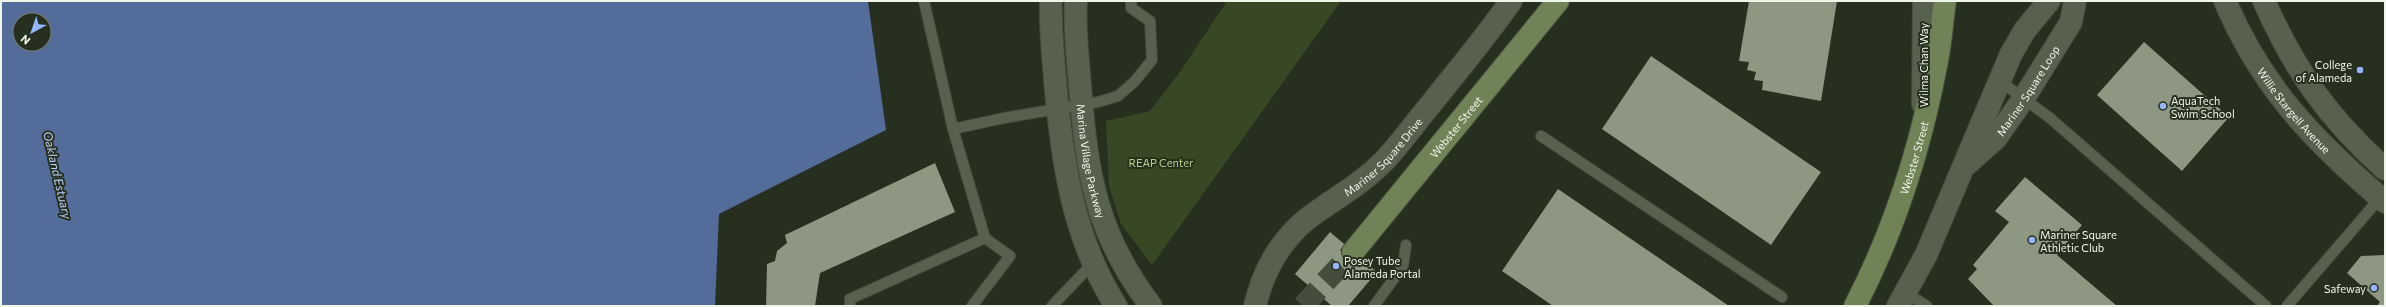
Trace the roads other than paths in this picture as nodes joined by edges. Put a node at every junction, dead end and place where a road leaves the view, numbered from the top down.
1 (924, 1) edge
2 (1052, 1) edge
3 (1076, 1) edge
4 (1131, 1) edge
5 (1511, 1) edge
6 (1558, 1) edge
7 (1924, 1) edge
8 (1945, 1) edge
9 (2075, 1) edge
10 (2225, 1) edge
11 (2264, 1) edge
12 (2042, 5) edge
13 (2000, 81) junction
14 (2024, 98) junction
15 (1082, 105) junction
16 (1058, 110) junction
17 (953, 129) junction
18 (1923, 129) junction
19 (1540, 136) dead end
20 (1963, 168) junction
21 (2385, 169) edge
22 (2382, 200) edge
23 (985, 238) junction
24 (1406, 245) dead end
25 (1353, 252) tunnel mouth
26 (1093, 263) junction
27 (1265, 272) junction
28 (1782, 297) dead end
29 (1902, 299) edge
30 (1152, 305) edge
31 (850, 306) edge
32 (972, 306) edge
33 (1052, 306) edge
34 (1116, 306) edge
35 (1238, 306) edge
36 (1255, 306) edge
37 (1374, 306) edge
38 (1855, 306) edge
39 (1927, 306) edge
40 (2266, 306) edge
41 (2287, 306) edge

1 - 17 lane
2 - 16 street
3 - 15 street, Marina Village Parkway
4 - 15 lane
5 - 27 street, Mariner Square Drive
6 - 25 main road, Webster Street
7 - 18 street, Wilma Chan Way
8 - 18 main road, Webster Street
9 - 14 street, Mariner Square Loop
10 - 22 street, Willie Stargell Avenue
11 - 21 street
12 - 13 street, Mariner Square Loop
13 - 14 lane
13 - 20 street, Mariner Square Loop
14 - 20 street, Mariner Square Loop
14 - 40 lane
15 - 16 lane
15 - 30 street, Marina Village Parkway
16 - 17 lane
16 - 26 street
17 - 23 lane
18 - 38 main road, Webster Street
19 - 28 lane
20 - 29 street, Mariner Square Loop
22 - 41 lane
23 - 31 lane
23 - 32 lane
24 - 37 lane
26 - 33 lane
26 - 34 street
27 - 35 street
27 - 36 street, Mariner Square Drive
29 - 39 lane

